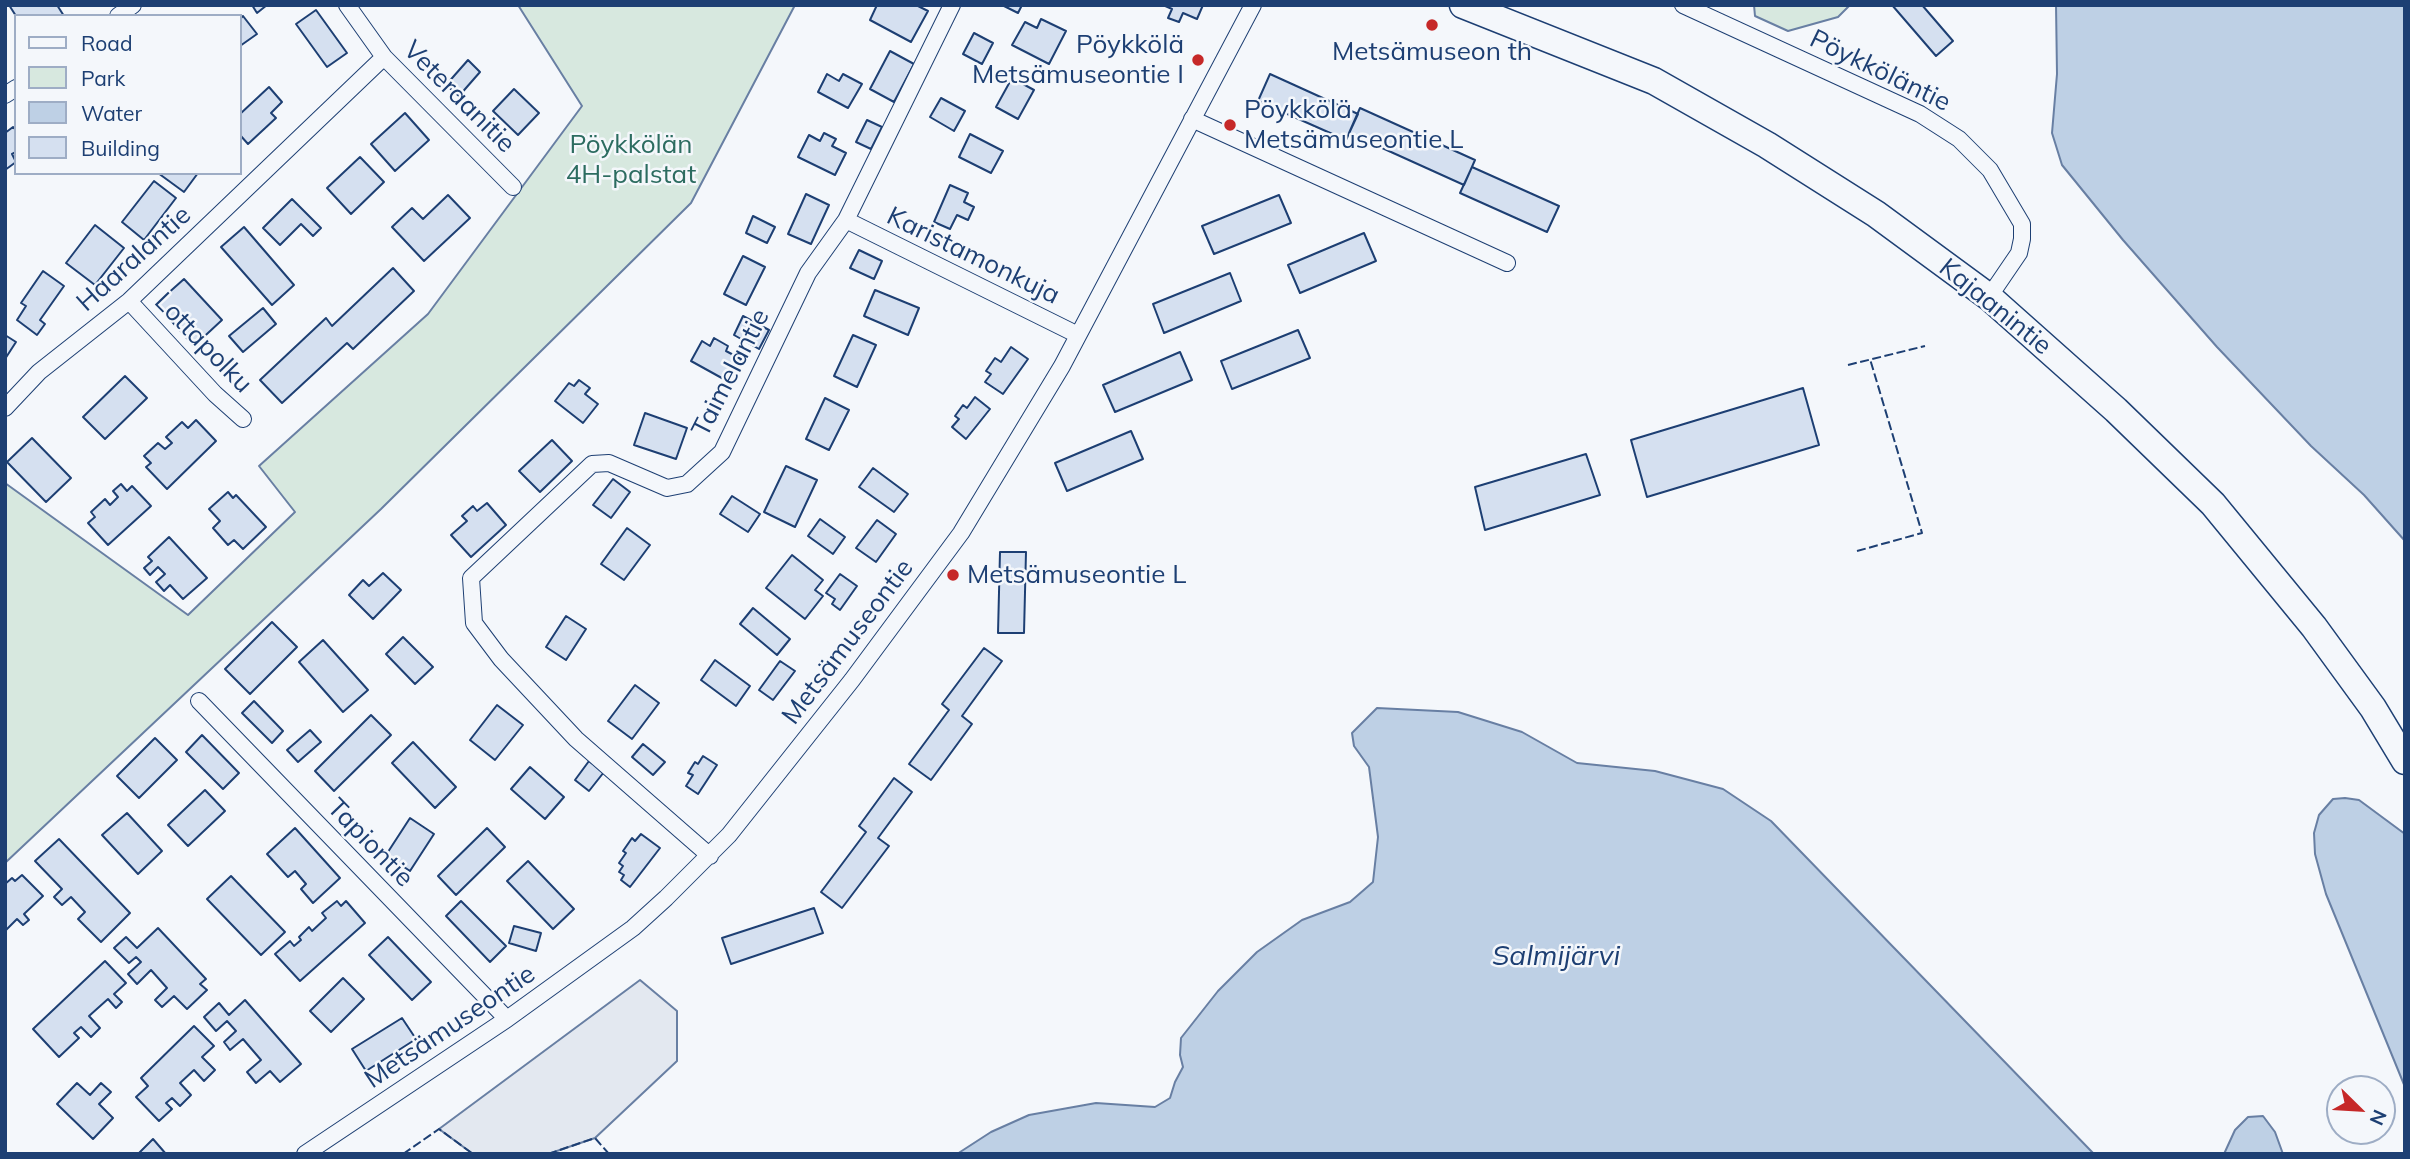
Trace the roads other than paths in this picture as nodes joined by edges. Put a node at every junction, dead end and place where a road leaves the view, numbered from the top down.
1 (347, 5) edge
2 (952, 5) edge
3 (1253, 5) edge
4 (1464, 5) edge
5 (1683, 5) edge
6 (384, 57) junction
7 (1192, 120) junction
8 (513, 187) dead end
9 (846, 220) junction
10 (1507, 263) dead end
11 (1989, 297) junction
12 (129, 301) junction
13 (1078, 335) junction
14 (5, 408) edge
15 (243, 419) dead end
16 (199, 701) dead end
17 (2405, 761) edge
18 (710, 856) junction
19 (507, 1019) junction
20 (305, 1154) edge

1 - 6 street, Veteraanitie
2 - 9 street, Taimelantie
3 - 7 street, Metsämuseontie
4 - 11 main road, Kajaanintie
5 - 11 street, Pöykköläntie
6 - 8 street, Veteraanitie
6 - 12 street, Haaralantie
7 - 10 street
7 - 13 street, Metsämuseontie
9 - 13 street, Karistamonkuja
9 - 18 street, Taimelantie
11 - 17 main road, Kajaanintie
12 - 14 street, Haaralantie
12 - 15 street, Lottapolku
13 - 18 street, Metsämuseontie
16 - 19 street, Tapiontie
18 - 19 street, Metsämuseontie
19 - 20 street, Metsämuseontie

